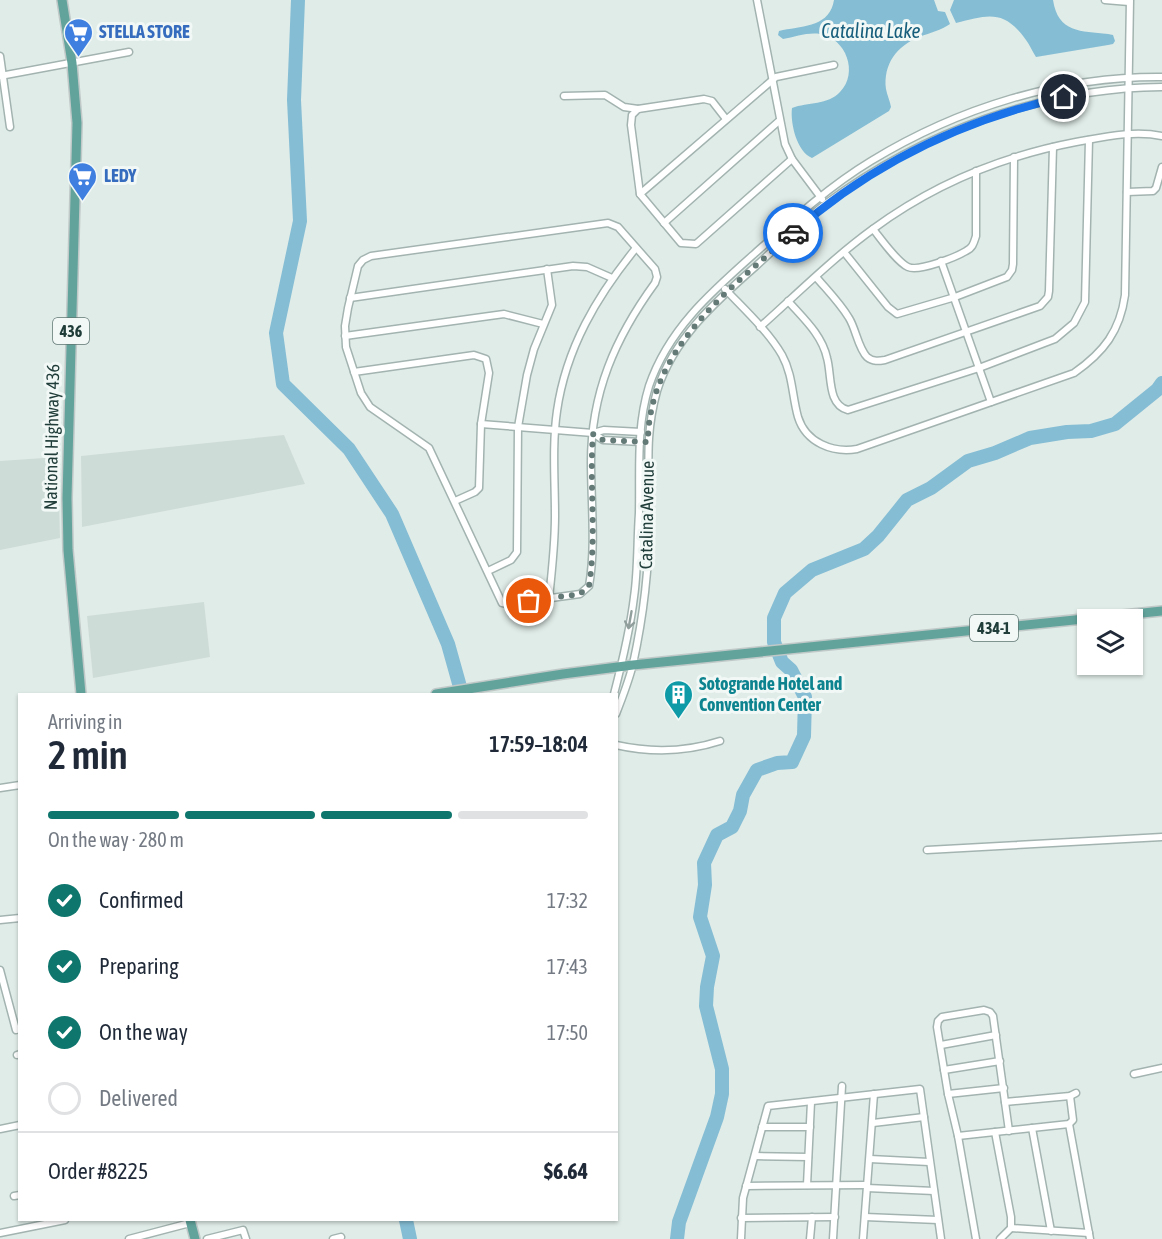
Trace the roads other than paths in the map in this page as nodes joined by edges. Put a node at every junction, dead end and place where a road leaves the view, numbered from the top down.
1 (62, 0) edge
2 (758, 0) edge
3 (1105, 0) edge
4 (1130, 1) edge
5 (129, 52) dead end
6 (0, 56) edge
7 (72, 63) junction
8 (834, 65) dead end
9 (2, 75) edge
10 (1128, 77) junction
11 (1162, 77) edge
12 (772, 80) junction
13 (1162, 87) edge
14 (1128, 88) junction
15 (564, 96) dead end
16 (638, 109) junction
17 (726, 119) junction
18 (780, 121) junction
19 (10, 127) dead end
20 (1128, 134) junction
21 (1162, 136) edge
22 (1089, 140) junction
23 (1053, 147) junction
24 (1014, 157) junction
25 (792, 159) junction
26 (1162, 167) edge
27 (976, 171) junction
28 (1127, 192) junction
29 (640, 195) junction
30 (821, 197) junction
31 (826, 204) junction
32 (664, 223) junction
33 (873, 229) junction
34 (636, 248) junction
35 (844, 252) junction
36 (942, 261) junction
37 (547, 269) junction
38 (816, 277) junction
39 (612, 278) junction
40 (720, 285) junction
41 (727, 292) junction
42 (954, 297) junction
43 (350, 298) junction
44 (788, 301) junction
45 (543, 324) junction
46 (760, 327) junction
47 (966, 331) junction
48 (345, 336) junction
49 (979, 368) junction
50 (354, 372) junction
51 (991, 402) junction
52 (481, 424) junction
53 (518, 427) junction
54 (555, 430) junction
55 (639, 432) junction
56 (648, 433) junction
57 (593, 434) junction
58 (639, 442) junction
59 (648, 442) junction
60 (455, 501) junction
61 (488, 571) junction
62 (549, 598) junction
63 (1162, 611) edge
64 (633, 665) junction
65 (621, 667) junction
66 (81, 693) edge
67 (442, 693) edge
68 (614, 693) edge
69 (618, 708) edge
70 (720, 741) dead end
71 (618, 745) edge
72 (18, 785) edge
73 (0, 788) edge
74 (1162, 837) edge
75 (927, 850) dead end
76 (18, 918) edge
77 (0, 920) edge
78 (0, 970) edge
79 (18, 1030) edge
80 (996, 1035) junction
81 (940, 1045) junction
82 (1000, 1061) junction
83 (1162, 1068) edge
84 (944, 1070) junction
85 (1134, 1074) dead end
86 (842, 1086) dead end
87 (1004, 1089) junction
88 (874, 1094) junction
89 (948, 1094) junction
90 (841, 1097) junction
91 (811, 1102) junction
92 (1005, 1102) junction
93 (924, 1117) junction
94 (873, 1123) junction
95 (1069, 1124) junction
96 (18, 1125) edge
97 (762, 1126) junction
98 (810, 1127) junction
99 (1032, 1128) junction
100 (0, 1129) edge
101 (1009, 1131) junction
102 (995, 1132) junction
103 (958, 1136) junction
104 (754, 1156) junction
105 (808, 1157) junction
106 (870, 1159) junction
107 (929, 1162) junction
108 (837, 1184) junction
109 (807, 1185) junction
110 (746, 1186) junction
111 (867, 1187) junction
112 (934, 1191) junction
113 (812, 1217) junction
114 (835, 1217) junction
115 (865, 1217) junction
116 (741, 1218) junction
117 (938, 1220) junction
118 (60, 1221) edge
119 (190, 1221) edge
120 (1011, 1228) junction
121 (1051, 1230) junction
122 (0, 1233) edge
123 (1089, 1236) edge
124 (341, 1237) dead end
125 (129, 1239) edge
126 (195, 1239) edge
127 (207, 1239) edge
128 (246, 1239) edge
129 (333, 1239) edge
130 (741, 1239) edge
131 (810, 1239) edge
132 (833, 1239) edge
133 (863, 1239) edge
134 (941, 1239) edge
135 (976, 1239) edge
136 (1000, 1239) edge

1 - 7 main road, National Highway 436 / 436
2 - 12 street
3 - 4 street
4 - 10 street
5 - 7 street
6 - 9 street
7 - 9 street
7 - 66 main road, National Highway 436 / 436
8 - 12 street
9 - 19 street
10 - 11 street, Catalina Avenue
10 - 14 street
10 - 30 street, Catalina Avenue
12 - 17 street
12 - 18 street
13 - 14 street, Catalina Avenue
14 - 20 street
14 - 31 street, Catalina Avenue
15 - 16 street
16 - 17 street
16 - 29 street
17 - 29 street
18 - 25 street
18 - 32 street
20 - 21 street
20 - 22 street
20 - 28 street
22 - 23 street
22 - 49 street
23 - 24 street
23 - 47 street
24 - 27 street
24 - 42 street
25 - 30 street
25 - 32 street
26 - 28 street
27 - 33 street
27 - 36 street
28 - 51 street
29 - 32 street
30 - 31 street
30 - 40 street, Catalina Avenue
31 - 41 street, Catalina Avenue
33 - 35 street
33 - 36 street
34 - 39 street
34 - 43 street
34 - 57 street
35 - 38 street
35 - 42 street
36 - 42 street
37 - 39 street
37 - 43 street
37 - 45 street
38 - 44 street
38 - 47 street
39 - 54 street
40 - 41 street
40 - 55 street, Catalina Avenue
41 - 46 street
41 - 56 street, Catalina Avenue
42 - 47 street
43 - 48 street
44 - 46 street
44 - 49 street
45 - 48 street
45 - 53 street
46 - 51 street
47 - 49 street
48 - 50 street
49 - 51 street
50 - 52 street
50 - 60 street
52 - 53 street
52 - 60 street
53 - 54 street
53 - 61 street
54 - 57 street
54 - 62 street
55 - 56 street
55 - 57 street
55 - 58 street, Catalina Avenue
56 - 59 street, Catalina Avenue
57 - 58 street
57 - 62 street
58 - 59 street
58 -> 65 street, Catalina Avenue
59 - 64 street, Catalina Avenue
60 - 61 street
61 - 62 street
63 - 64 main road, 434-1
64 - 65 main road, 434-1
64 - 69 street, Catalina Avenue
65 - 67 main road, 434-1
65 - 68 street, Catalina Avenue
70 - 71 street
72 - 73 street
74 - 75 street
76 - 77 street
78 - 79 street
80 - 81 street
80 - 81 street
80 - 82 street
81 - 84 street
82 - 84 street
82 - 87 street
83 - 85 street
84 - 89 street
86 - 90 street
87 - 89 street
87 - 92 street
88 - 90 street
88 - 93 street
88 - 94 street
89 - 103 street
90 - 91 street
90 - 108 street
91 - 97 street
91 - 98 street
92 - 95 street
92 - 101 street
93 - 94 street
93 - 107 street
94 - 106 street
95 - 99 street
95 - 123 street
96 - 100 street
97 - 98 street
97 - 104 street
98 - 105 street
99 - 101 street
99 - 121 street
101 - 102 street
102 - 103 street
102 - 120 street
103 - 135 street
104 - 105 street
104 - 110 street
105 - 109 street
106 - 107 street
106 - 111 street
107 - 112 street
108 - 109 street
108 - 111 street
108 - 114 street
109 - 110 street
110 - 116 street
111 - 112 street
111 - 115 street
112 - 117 street
113 - 114 street
113 - 116 street
113 - 131 street
114 - 132 street
115 - 117 street
115 - 133 street
116 - 130 street
117 - 134 street
118 - 122 street
119 - 125 street
119 - 126 main road
120 - 121 street
120 - 136 street
121 - 123 street
124 - 129 street
127 - 128 street

